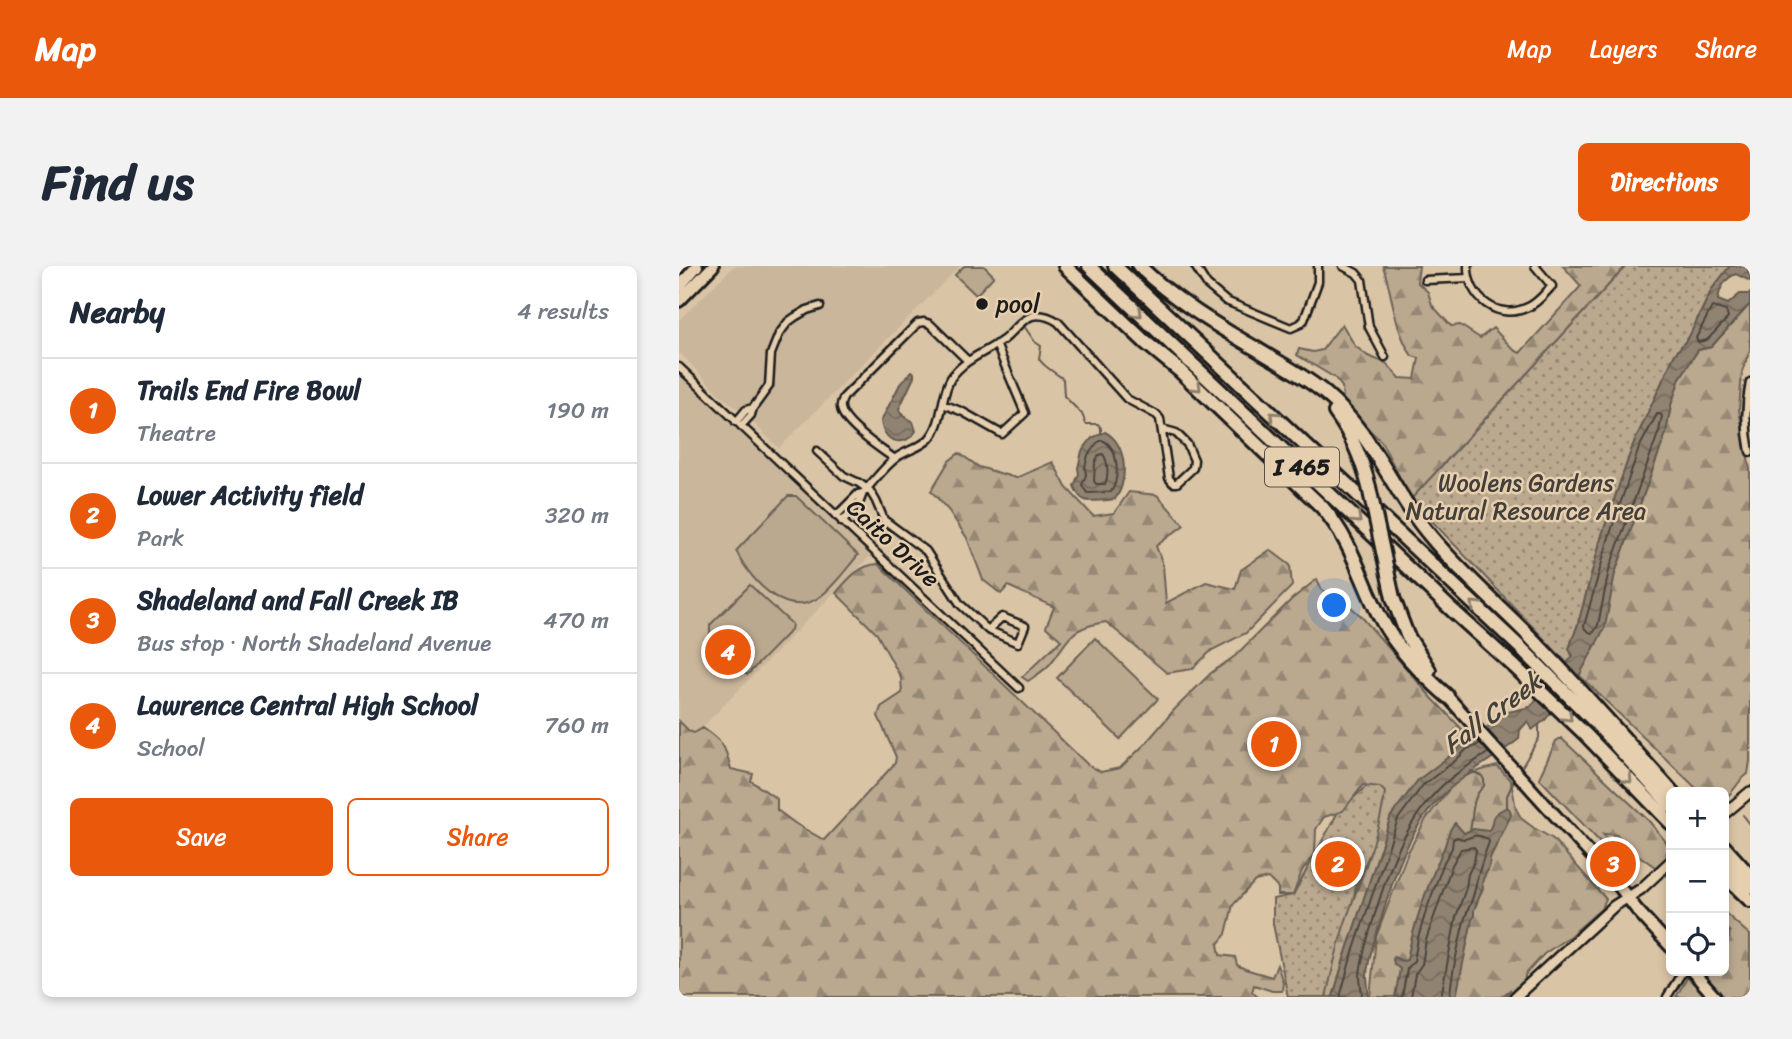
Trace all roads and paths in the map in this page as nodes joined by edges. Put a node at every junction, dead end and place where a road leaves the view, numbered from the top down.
1 (697, 266) edge
2 (713, 266) edge
3 (1089, 266) edge
4 (1115, 266) edge
5 (1139, 266) edge
6 (1195, 266) edge
7 (1318, 266) edge
8 (1342, 266) edge
9 (1468, 266) edge
10 (1535, 266) edge
11 (1067, 269) edge
12 (1469, 278) junction
13 (1425, 280) dead end
14 (679, 287) edge
15 (679, 301) edge
16 (820, 306) dead end
17 (996, 344) junction
18 (1385, 357) dead end
19 (968, 360) junction
20 (679, 368) edge
21 (1750, 382) edge
22 (1310, 383) junction
23 (943, 404) junction
24 (738, 424) junction
25 (1162, 429) junction
26 (817, 451) dead end
27 (1750, 453) edge
28 (895, 458) junction
29 (865, 491) junction
30 (839, 519) junction
31 (988, 630) junction
32 (1019, 688) dead end
33 (1447, 696) junction
34 (1597, 717) junction
35 (1667, 787) edge
36 (1750, 792) edge
37 (1666, 800) edge
38 (1729, 810) edge
39 (1666, 818) edge
40 (1727, 850) edge
41 (1666, 866) edge
42 (1729, 867) edge
43 (1750, 876) edge
44 (1729, 880) edge
45 (1750, 887) edge
46 (1628, 898) junction
47 (1750, 901) edge
48 (1666, 942) edge
49 (1680, 976) edge
50 (1696, 976) edge
51 (1515, 997) edge
52 (1667, 997) edge
53 (1715, 997) edge

1 - 14 main road
2 - 15 main road
3 -> 39 highway, I 465
34 -> 4 highway, I 465
5 - 22 highway
6 - 7 street
8 - 18 street
9 - 12 street
10 - 12 street
11 -> 33 highway
12 - 13 street
16 - 24 street
17 - 19 street
17 - 23 street
17 - 25 street
19 - 23 street
19 - 28 street
20 - 24 street, Caito Drive
21 - 27 street
22 - 33 highway, bridge
22 - 34 highway
23 - 28 street
24 - 30 street, Caito Drive
25 - 25 street
26 - 29 street
28 - 29 street
29 - 30 street
29 - 31 street
30 - 32 street, Caito Drive
31 - 31 street
33 - 46 main road
34 - 35 highway
34 - 37 highway, I 465
36 - 38 main road
40 - 43 highway
41 - 46 main road
42 - 45 highway
44 - 47 highway
46 - 48 main road
46 - 51 main road
49 - 52 street
50 - 53 main road

